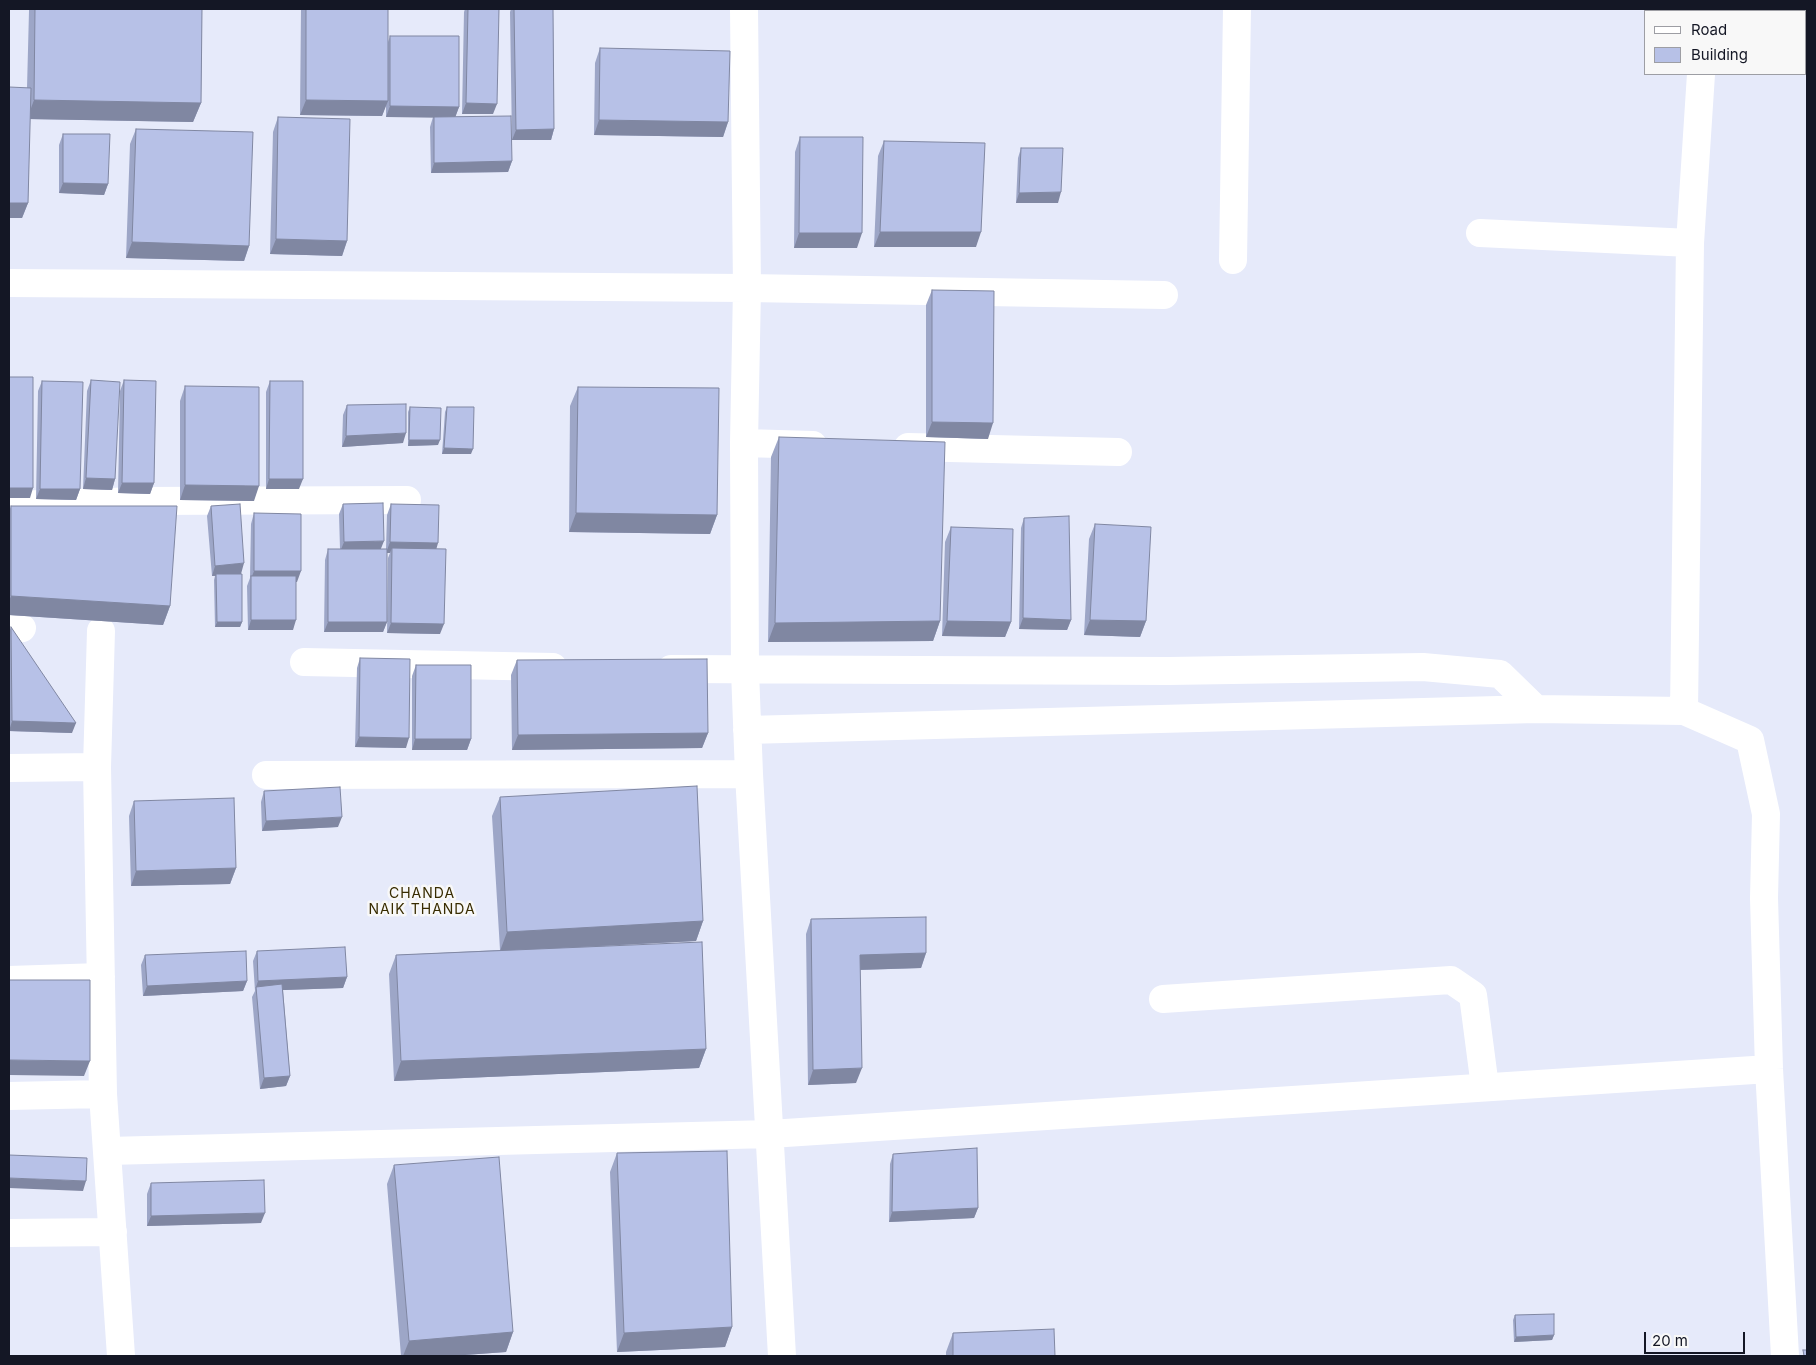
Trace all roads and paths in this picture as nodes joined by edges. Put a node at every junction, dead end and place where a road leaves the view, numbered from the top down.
1 (744, 9) edge
2 (1237, 9) edge
3 (1701, 75) edge
4 (1480, 233) dead end
5 (1690, 243) junction
6 (1233, 260) dead end
7 (9, 282) edge
8 (746, 288) junction
9 (1164, 296) dead end
10 (744, 443) junction
11 (833, 446) edge
12 (882, 447) edge
13 (1118, 452) dead end
14 (407, 500) dead end
15 (9, 505) edge
16 (101, 631) edge
17 (304, 662) dead end
18 (578, 667) edge
19 (647, 669) edge
20 (745, 671) junction
21 (1536, 709) junction
22 (1684, 711) junction
23 (747, 730) junction
24 (97, 767) junction
25 (9, 768) edge
26 (749, 774) junction
27 (266, 775) dead end
28 (101, 977) junction
29 (9, 980) edge
30 (1163, 999) dead end
31 (1768, 1069) junction
32 (1485, 1087) junction
33 (103, 1094) junction
34 (9, 1096) edge
35 (770, 1134) junction
36 (108, 1151) junction
37 (113, 1232) junction
38 (9, 1233) edge
39 (121, 1356) edge
40 (782, 1356) edge
41 (1785, 1356) edge

1 - 8 street
2 - 6 street
3 - 5 street
4 - 5 street
5 - 22 street
7 - 8 street
8 - 9 street
8 - 10 street
10 - 11 street
10 - 20 street
12 - 13 street
14 - 15 street
16 - 24 street
17 - 18 street
19 - 20 street
20 - 21 street
20 - 23 street
21 - 22 street
21 - 23 street
22 - 31 street
23 - 26 street
24 - 25 street
24 - 28 street
26 - 27 street
26 - 35 street
28 - 29 street
28 - 33 street
30 - 32 street
31 - 32 street
31 - 41 street
32 - 35 street
33 - 34 street
33 - 36 street
35 - 36 street
35 - 40 street
36 - 37 street
37 - 38 street
37 - 39 street

